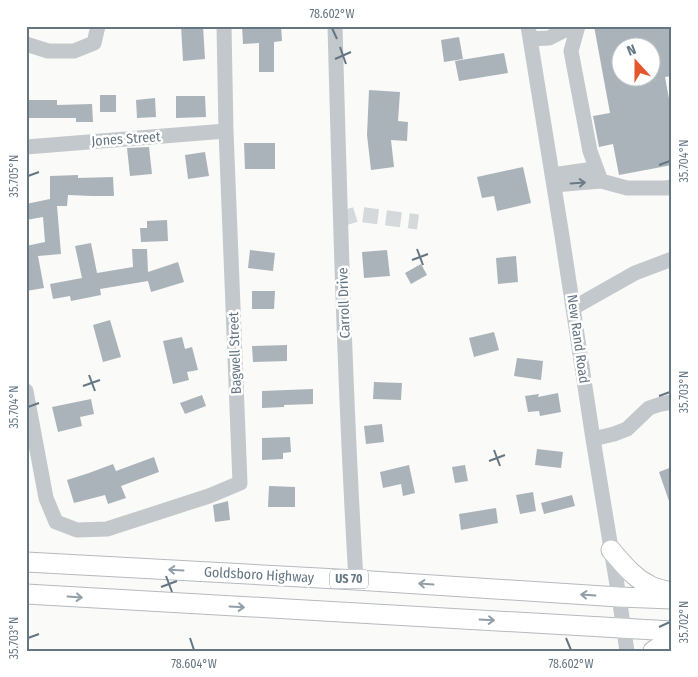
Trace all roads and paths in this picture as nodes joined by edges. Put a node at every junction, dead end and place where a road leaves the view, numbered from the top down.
1 (98, 26) edge
2 (224, 26) edge
3 (335, 26) edge
4 (573, 26) edge
5 (578, 26) edge
6 (529, 33) edge
7 (549, 38) junction
8 (26, 44) edge
9 (571, 51) junction
10 (226, 131) junction
11 (26, 147) edge
12 (553, 180) junction
13 (601, 181) junction
14 (672, 187) edge
15 (672, 259) edge
16 (573, 308) junction
17 (26, 391) edge
18 (672, 402) edge
19 (593, 439) junction
20 (611, 550) junction
21 (26, 562) edge
22 (356, 580) junction
23 (672, 592) edge
24 (26, 594) edge
25 (619, 597) junction
26 (672, 599) edge
27 (623, 628) junction
28 (672, 631) edge
29 (672, 639) edge
30 (627, 651) edge
31 (653, 651) edge

1 - 8 street
2 - 10 street, Bagwell Street
3 - 22 street, Carroll Drive
4 - 7 street
5 - 9 street
6 - 7 street
6 - 12 street, New Rand Road
7 - 9 street
9 - 13 street
10 - 11 street, Jones Street
10 - 17 street, Bagwell Street
12 - 13 street
12 - 16 street, New Rand Road
13 - 14 street
15 - 16 street
16 - 19 street, New Rand Road
18 - 19 street
19 - 20 street, New Rand Road
20 - 23 main road
20 - 25 street, New Rand Road
22 -> 21 main road, Goldsboro Highway / US 70
25 -> 22 main road, Goldsboro Highway / US 70
24 -> 27 main road
25 - 26 main road, Goldsboro Highway / US 70
25 - 27 street, New Rand Road
27 - 28 main road
27 - 30 street, New Rand Road
29 - 31 main road

